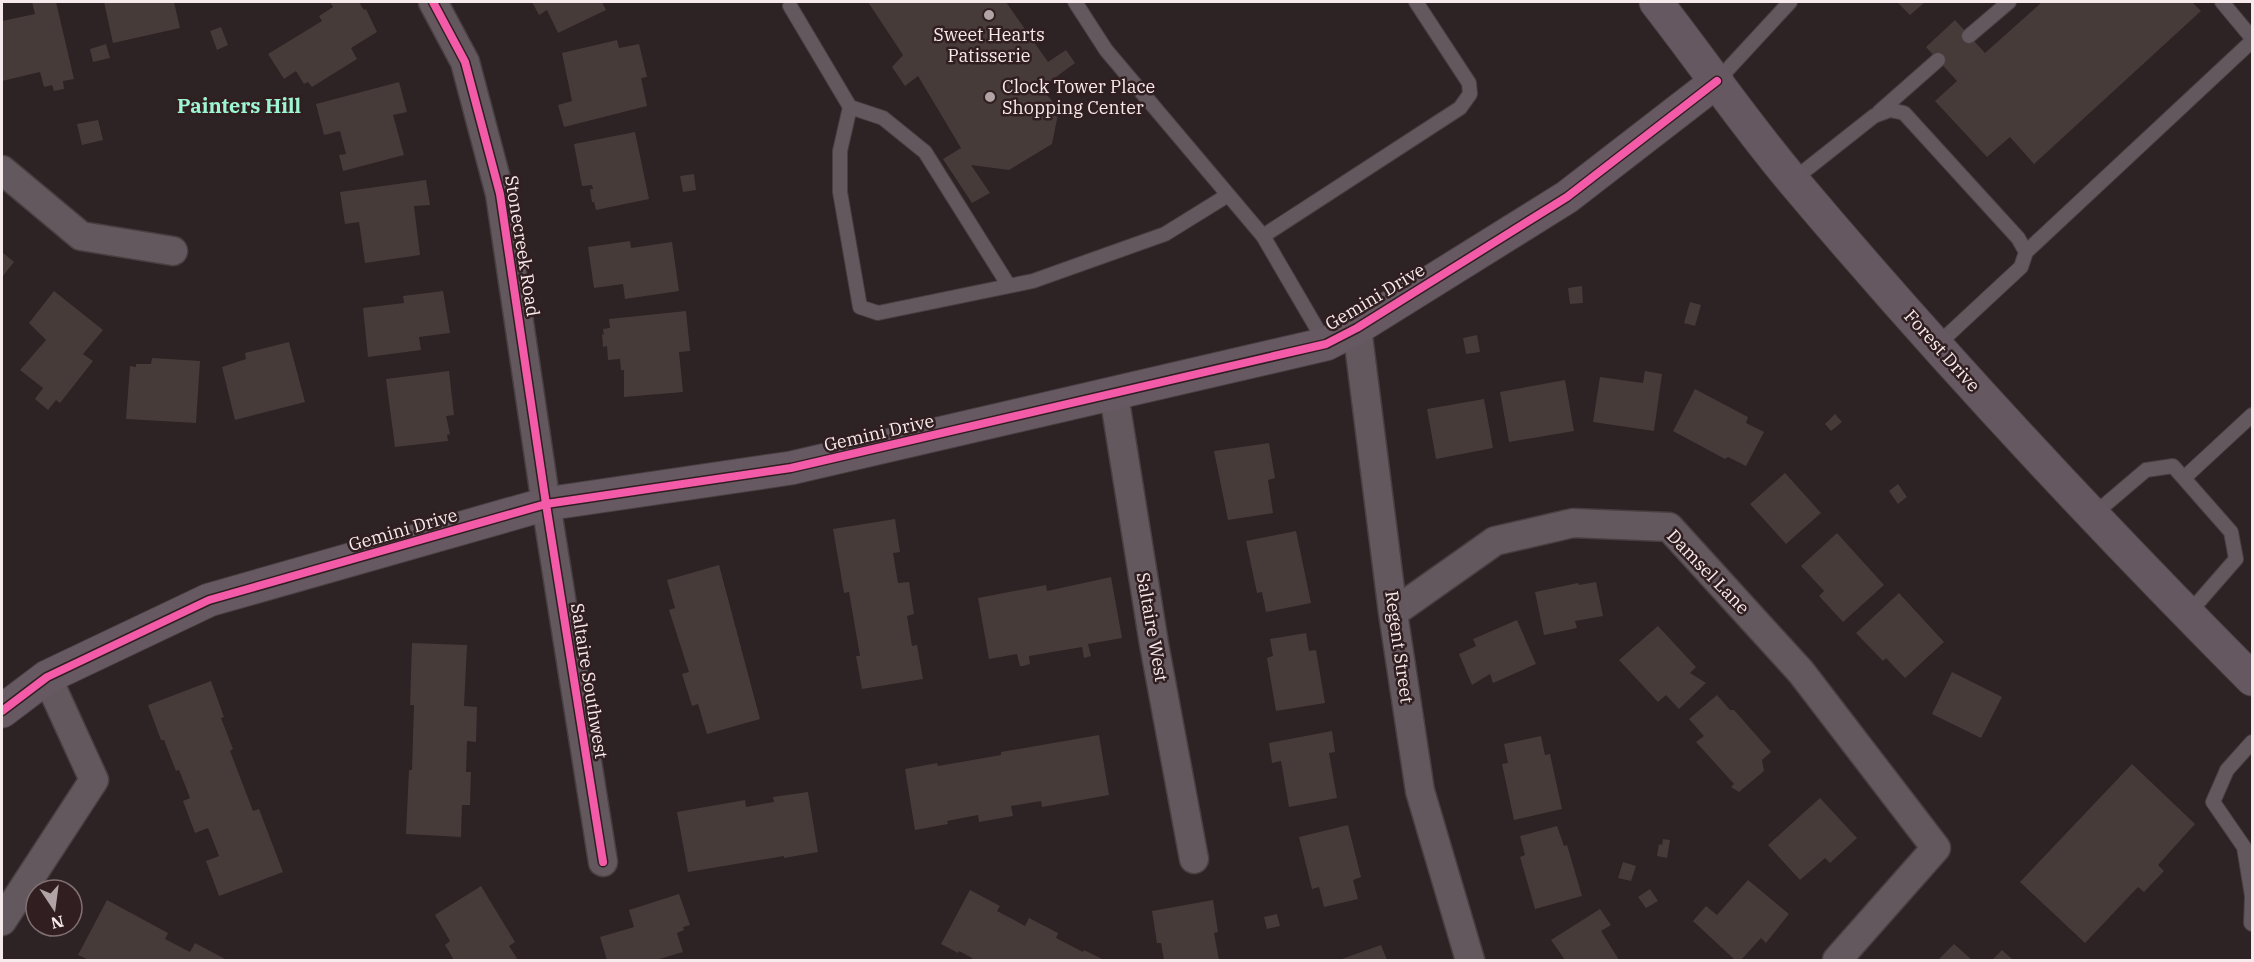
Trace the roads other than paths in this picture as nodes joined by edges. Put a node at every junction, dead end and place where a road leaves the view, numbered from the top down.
1 (433, 2) edge
2 (1075, 2) edge
3 (1416, 2) edge
4 (1656, 2) edge
5 (1790, 2) edge
6 (2009, 2) edge
7 (2222, 2) edge
8 (790, 6) dead end
9 (1969, 36) dead end
10 (2253, 40) edge
11 (1938, 60) dead end
12 (1717, 81) junction
13 (850, 107) junction
14 (1874, 116) junction
15 (2, 170) edge
16 (1792, 180) junction
17 (1228, 195) junction
18 (1263, 236) junction
19 (173, 251) dead end
20 (2026, 252) junction
21 (1009, 286) junction
22 (1357, 328) junction
23 (1326, 344) junction
24 (1936, 346) junction
25 (1114, 394) junction
26 (2253, 415) edge
27 (2184, 478) junction
28 (546, 504) junction
29 (2092, 516) junction
30 (1393, 613) junction
31 (2188, 614) junction
32 (47, 677) junction
33 (2253, 679) edge
34 (2, 711) edge
35 (2253, 742) edge
36 (1194, 859) dead end
37 (603, 862) dead end
38 (2, 921) edge
39 (2253, 924) edge
40 (1470, 960) edge
41 (1837, 960) edge

1 - 28 street, Stonecreek Road
2 - 17 lane
3 - 18 lane
4 - 12 main road, Forest Drive
5 - 12 lane
6 - 9 lane
7 - 10 lane
8 - 13 lane
10 - 20 lane
11 - 14 lane
12 - 16 main road, Forest Drive
12 - 22 street, Gemini Drive
13 - 21 lane
13 - 21 lane
14 - 16 lane
14 - 20 lane
15 - 19 street
16 - 24 main road, Forest Drive
17 - 18 lane
17 - 21 lane
18 - 23 lane
20 - 24 lane
22 - 23 street, Gemini Drive
22 - 30 street, Regent Street
23 - 25 street, Gemini Drive
24 - 29 main road, Forest Drive
25 - 28 street, Gemini Drive
25 - 36 street, Saltaire West
26 - 27 lane
27 - 29 lane
27 - 31 lane
28 - 32 street, Gemini Drive
28 - 37 street, Saltaire Southwest
29 - 31 main road, Forest Drive
30 - 40 street, Regent Street
30 - 41 street, Damsel Lane
31 - 33 main road, Forest Drive
32 - 34 street, Gemini Drive
32 - 38 street
35 - 39 lane

